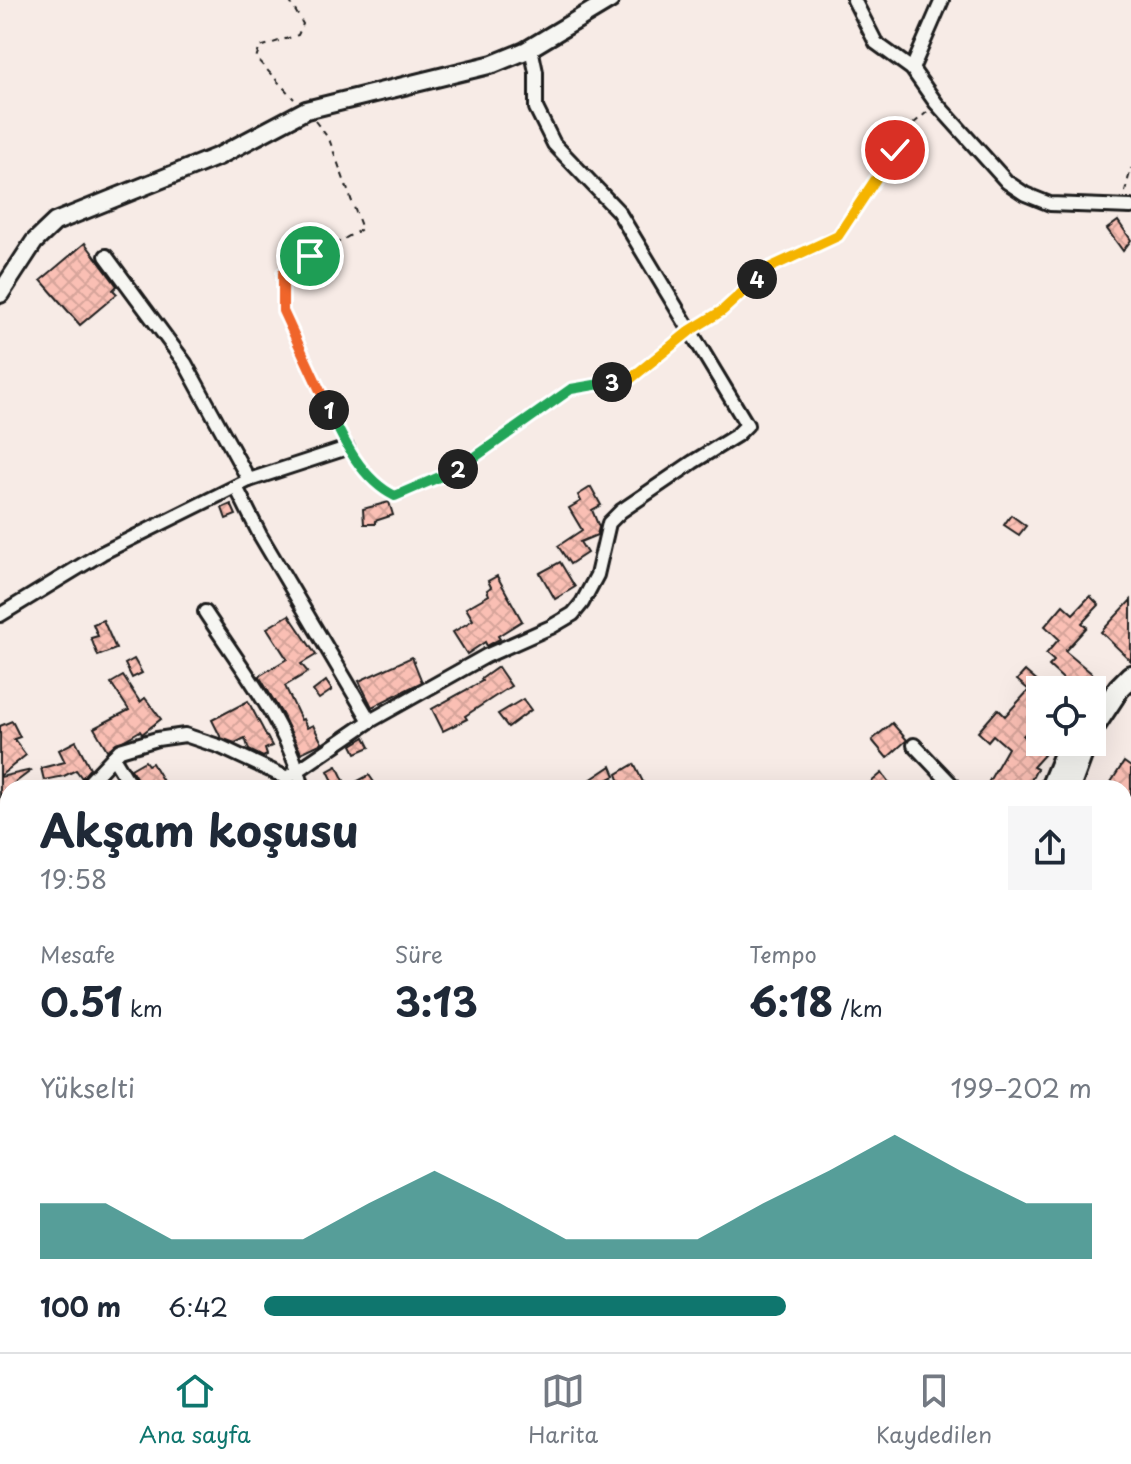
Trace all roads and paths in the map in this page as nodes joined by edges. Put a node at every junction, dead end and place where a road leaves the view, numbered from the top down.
1 (289, 0) edge
2 (610, 0) edge
3 (854, 0) edge
4 (942, 0) edge
5 (531, 48) junction
6 (912, 69) junction
7 (936, 103) junction
8 (306, 110) junction
9 (1131, 168) edge
10 (1127, 206) edge
11 (106, 256) dead end
12 (0, 294) edge
13 (691, 330) junction
14 (347, 448) junction
15 (249, 480) junction
16 (236, 487) junction
17 (205, 612) dead end
18 (0, 615) edge
19 (1131, 658) edge
20 (1131, 676) edge
21 (1106, 684) edge
22 (1106, 708) edge
23 (370, 721) junction
24 (914, 745) dead end
25 (1064, 756) edge
26 (1081, 756) edge
27 (113, 757) junction
28 (299, 770) junction
29 (91, 780) edge
30 (127, 780) edge
31 (301, 780) edge
32 (947, 780) edge
33 (1054, 780) edge
34 (1072, 780) edge

1 - 8 path
2 - 5 street
3 - 6 street
4 - 6 street
5 - 8 street
5 - 13 street
6 - 7 street
7 - 10 street
7 - 13 path
8 - 12 street
8 - 14 path
9 - 10 path
11 - 15 street
13 - 14 path
13 - 23 street
14 - 15 street
15 - 16 street
16 - 18 street
16 - 23 street
17 - 28 street
19 - 21 highway
20 - 22 highway
23 - 28 street
24 - 32 street
25 - 33 highway
26 - 34 highway
27 - 28 street
27 - 29 street
27 - 30 street
28 - 31 street

